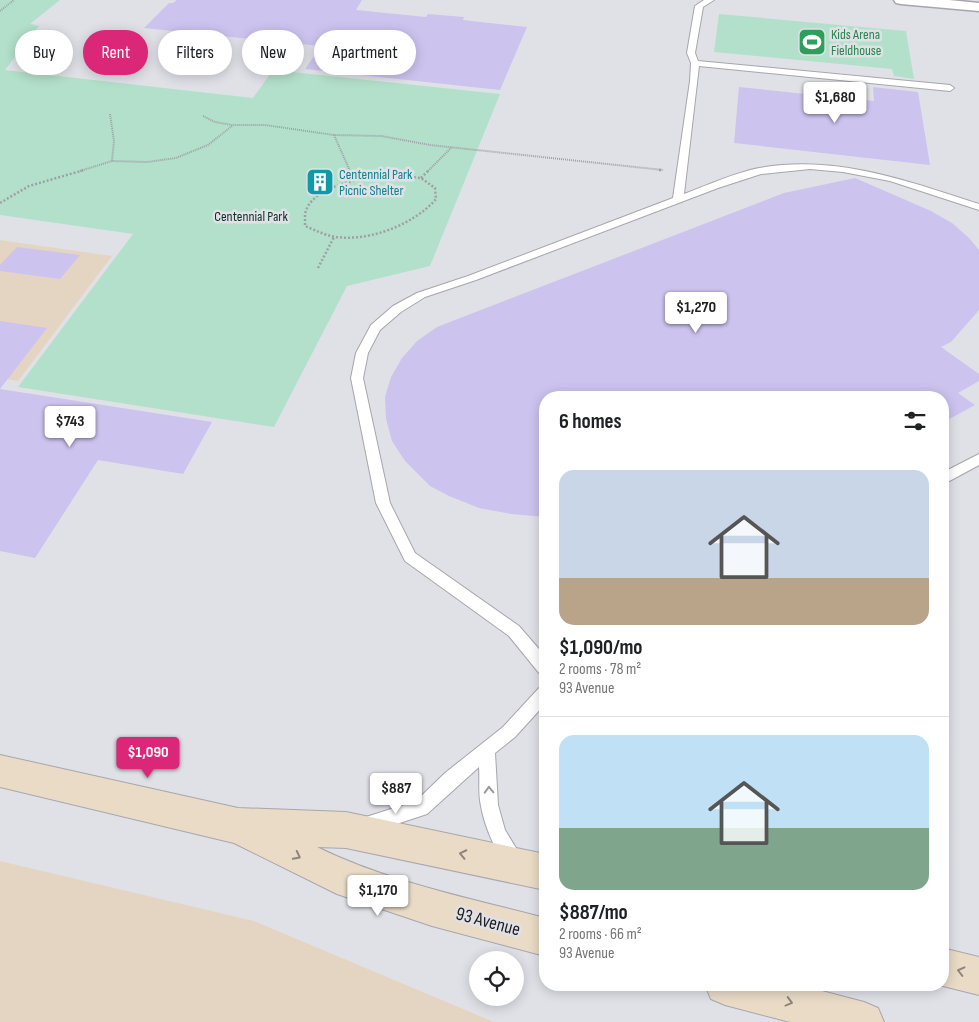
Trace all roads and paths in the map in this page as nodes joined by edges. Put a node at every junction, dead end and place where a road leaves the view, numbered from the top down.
1 (14, 0) edge
2 (710, 0) edge
3 (901, 0) edge
4 (979, 7) edge
5 (0, 11) edge
6 (695, 63) junction
7 (950, 88) dead end
8 (110, 114) dead end
9 (203, 116) dead end
10 (232, 125) junction
11 (334, 135) junction
12 (453, 147) junction
13 (112, 161) junction
14 (682, 172) junction
15 (421, 178) junction
16 (354, 180) junction
17 (678, 200) junction
18 (0, 203) edge
19 (979, 206) edge
20 (334, 237) junction
21 (318, 268) dead end
22 (979, 459) edge
23 (949, 476) edge
24 (539, 661) edge
25 (539, 700) edge
26 (487, 750) junction
27 (0, 771) edge
28 (238, 826) junction
29 (346, 830) junction
30 (532, 869) edge
31 (539, 935) edge
32 (949, 969) edge
33 (979, 976) edge
34 (748, 991) edge
35 (864, 1022) edge

1 - 5 path
2 - 6 lane
3 - 4 street
6 - 7 lane
6 - 14 lane
8 - 13 path
9 - 10 path
10 - 11 path
10 - 13 path
11 - 12 path
11 - 16 path
12 - 14 path
12 - 15 path
13 - 18 path
14 - 17 lane
15 - 16 path
15 - 20 path
16 - 20 path
17 - 19 lane
17 - 24 lane
20 - 21 path
22 - 23 lane
25 - 26 lane
26 - 29 lane
30 -> 26 lane
27 - 28 main road, 93 Avenue
28 - 29 main road, 93 Avenue
28 -> 31 main road, 93 Avenue
30 -> 29 main road, 93 Avenue
33 -> 32 main road
34 -> 35 main road

